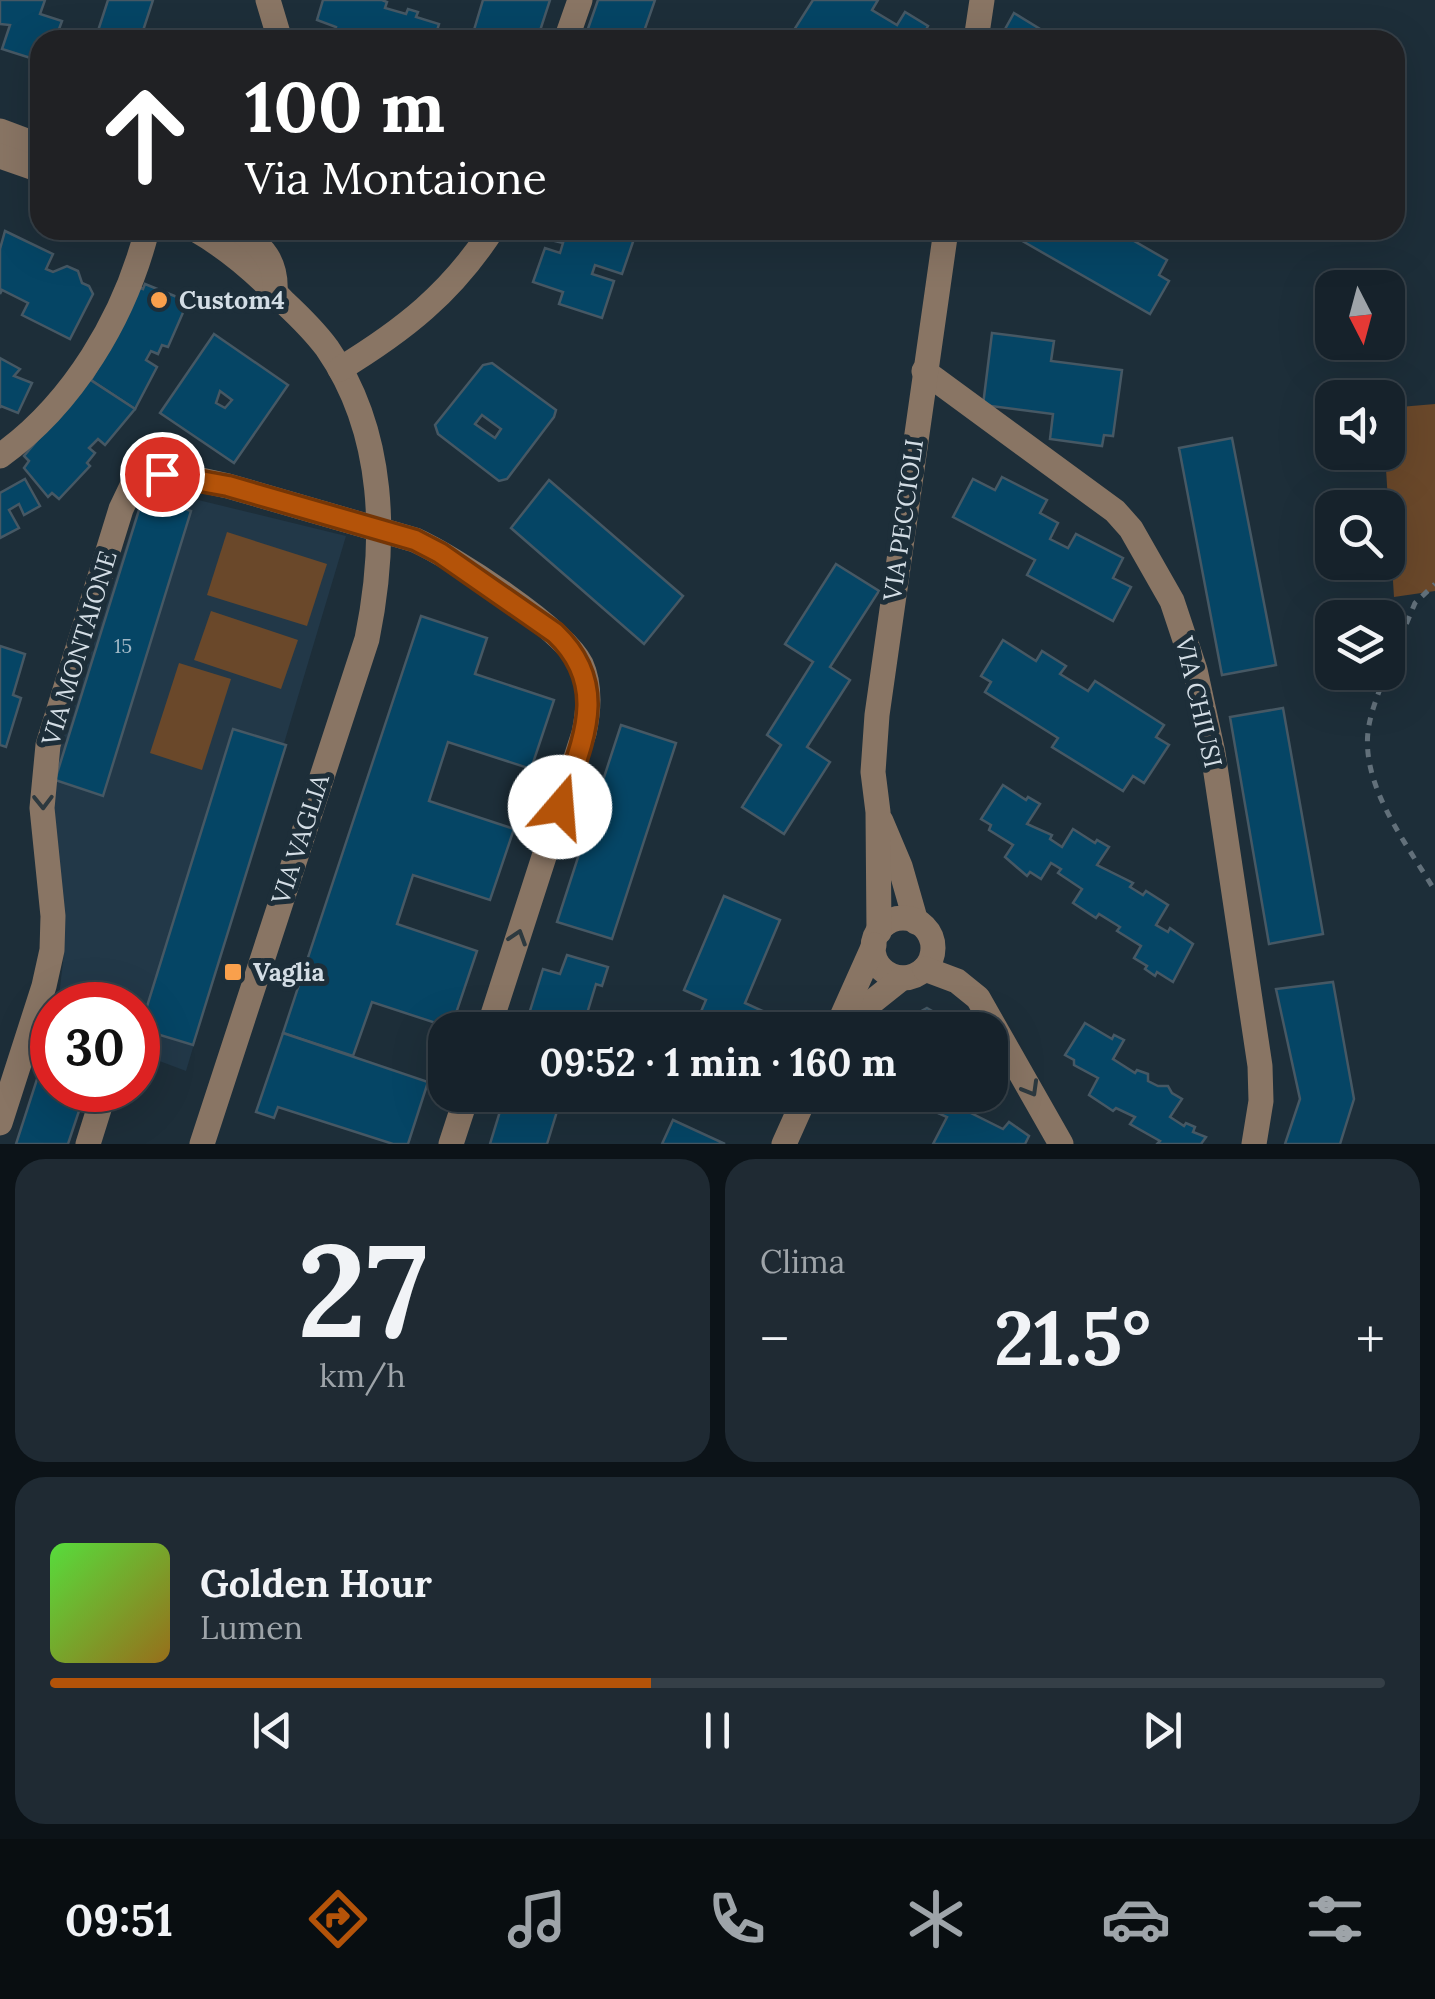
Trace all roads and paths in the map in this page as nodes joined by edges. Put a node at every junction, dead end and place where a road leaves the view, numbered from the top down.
1 (268, 0) edge
2 (580, 0) edge
3 (982, 0) edge
4 (277, 30) edge
5 (570, 30) edge
6 (978, 30) edge
7 (0, 131) edge
8 (30, 142) edge
9 (0, 156) edge
10 (30, 166) edge
11 (143, 240) edge
12 (210, 240) edge
13 (251, 240) edge
14 (484, 240) edge
15 (944, 240) edge
16 (275, 292) junction
17 (340, 369) junction
18 (924, 371) junction
19 (0, 456) edge
20 (379, 529) junction
21 (1435, 584) edge
22 (1405, 628) edge
23 (1380, 690) edge
24 (878, 812) junction
25 (1435, 891) edge
26 (916, 922) junction
27 (876, 938) junction
28 (913, 974) junction
29 (494, 1012) edge
30 (845, 1012) edge
31 (857, 1012) edge
32 (98, 1112) edge
33 (461, 1112) edge
34 (798, 1112) edge
35 (0, 1123) edge
36 (88, 1144) edge
37 (202, 1144) edge
38 (451, 1144) edge
39 (784, 1144) edge
40 (1062, 1144) edge
41 (1254, 1144) edge

1 - 4 street
2 - 5 street
3 - 6 street
7 - 8 street
9 - 10 street
11 - 19 street
12 - 16 street, VIA VAGLIA
13 - 16 street
14 - 17 street
15 - 18 street, VIA PECCIOLI
16 - 17 street, VIA VAGLIA
17 - 20 street, VIA VAGLIA
18 - 24 street, VIA PECCIOLI
18 - 41 street, VIA CHIUSI
29 -> 20 street, VIA MONTAIONE
20 -> 35 street, VIA MONTAIONE
20 - 37 street, VIA VAGLIA
21 - 22 path
23 - 25 path
24 - 26 street, VIA PECCIOLI
24 - 27 street, VIA PECCIOLI
26 - 27 street
26 - 28 street
27 - 28 street
27 - 30 street
28 - 31 street
28 -> 40 street
32 - 36 street
33 - 38 street
34 - 39 street

